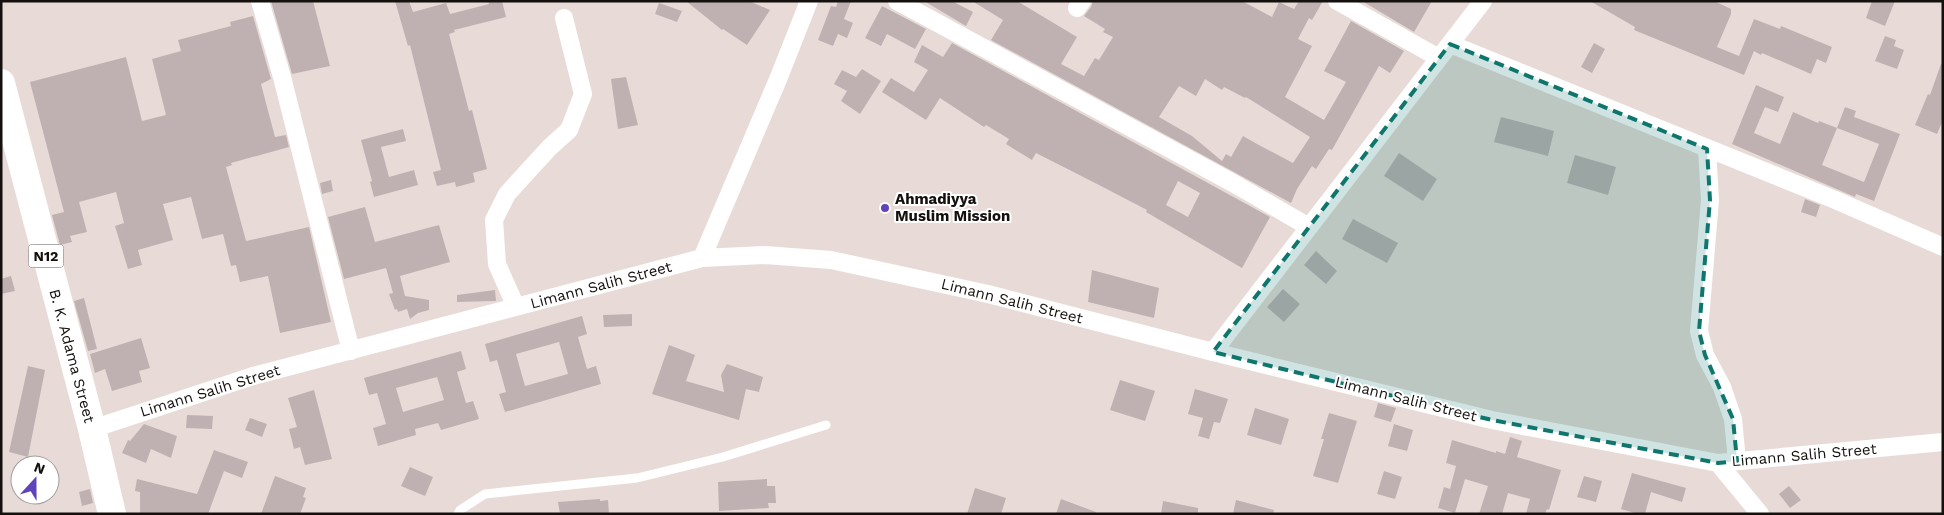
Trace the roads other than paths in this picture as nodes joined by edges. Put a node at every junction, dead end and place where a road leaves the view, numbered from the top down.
1 (260, 1) edge
2 (808, 1) edge
3 (897, 1) edge
4 (1337, 1) edge
5 (1483, 1) edge
6 (564, 18) dead end
7 (1450, 44) junction
8 (1439, 58) junction
9 (1, 83) edge
10 (1707, 149) junction
11 (1309, 227) junction
12 (1943, 247) edge
13 (702, 258) junction
14 (516, 308) junction
15 (352, 351) junction
16 (1213, 352) junction
17 (826, 425) dead end
18 (92, 429) junction
19 (1943, 442) edge
20 (1737, 461) junction
21 (1718, 463) junction
22 (112, 514) edge
23 (458, 514) edge
24 (1760, 514) edge

1 - 15 street
2 - 13 street
3 - 11 street
4 - 8 street
5 - 7 street
6 - 14 street
7 - 8 street
7 - 10 street
8 - 11 street
9 - 18 highway, B. K. Adama Street / N12
10 - 12 street
10 - 20 street
11 - 16 street
13 - 14 street, Limann Salih Street
13 - 16 street, Limann Salih Street
14 - 15 street, Limann Salih Street
15 - 18 street, Limann Salih Street
16 - 21 street, Limann Salih Street
17 - 23 lane
18 - 22 highway, B. K. Adama Street / N12
19 - 20 street, Limann Salih Street
20 - 21 street, Limann Salih Street
21 - 24 street

